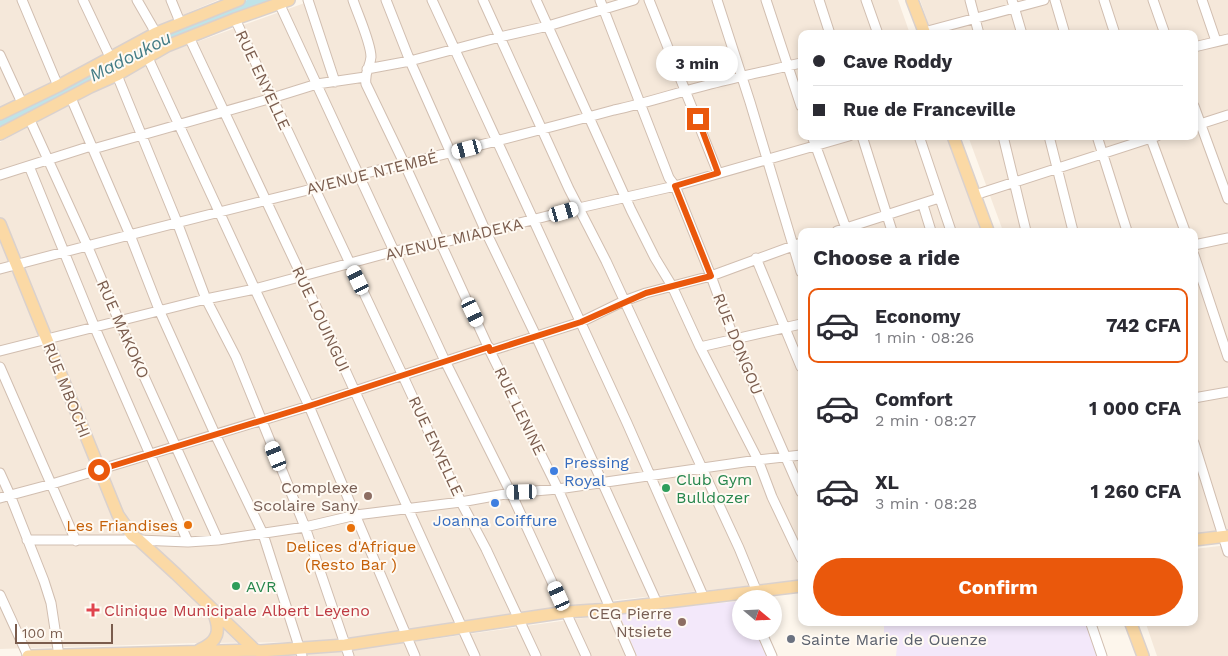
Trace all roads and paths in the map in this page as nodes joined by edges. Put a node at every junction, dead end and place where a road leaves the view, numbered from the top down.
1 (22, 0) edge
2 (83, 0) edge
3 (138, 0) edge
4 (172, 0) edge
5 (239, 0) edge
6 (308, 0) edge
7 (354, 0) edge
8 (386, 0) edge
9 (432, 0) edge
10 (483, 0) edge
11 (536, 0) edge
12 (634, 0) edge
13 (649, 0) edge
14 (717, 0) edge
15 (766, 0) edge
16 (819, 0) edge
17 (866, 0) edge
18 (905, 0) edge
19 (912, 0) edge
20 (970, 0) edge
21 (1044, 0) edge
22 (1055, 0) edge
23 (1104, 0) edge
24 (1153, 0) edge
25 (1202, 0) edge
26 (284, 2) edge
27 (222, 3) edge
28 (602, 4) edge
29 (1013, 4) edge
30 (975, 18) junction
31 (235, 19) junction
32 (180, 22) junction
33 (548, 26) junction
34 (829, 30) edge
35 (877, 30) edge
36 (920, 30) edge
37 (921, 30) edge
38 (933, 30) edge
39 (978, 30) edge
40 (1021, 30) edge
41 (1064, 30) edge
42 (1114, 30) edge
43 (1164, 30) edge
44 (156, 33) junction
45 (189, 37) junction
46 (500, 37) junction
47 (1228, 39) edge
48 (1216, 41) junction
49 (1198, 46) edge
50 (455, 49) junction
51 (0, 55) edge
52 (110, 57) junction
53 (148, 58) junction
54 (410, 61) junction
55 (798, 63) edge
56 (787, 66) junction
57 (366, 73) junction
58 (117, 75) junction
59 (742, 77) junction
60 (335, 82) junction
61 (317, 84) junction
62 (58, 86) junction
63 (687, 91) junction
64 (798, 97) edge
65 (71, 98) junction
66 (272, 98) junction
67 (22, 103) junction
68 (640, 105) junction
69 (225, 112) junction
70 (0, 114) edge
71 (1228, 115) edge
72 (590, 116) junction
73 (29, 118) junction
74 (178, 125) junction
75 (1198, 125) edge
76 (1198, 127) edge
77 (543, 128) junction
78 (0, 134) edge
79 (142, 136) junction
80 (814, 140) edge
81 (836, 140) edge
82 (863, 140) edge
83 (920, 140) edge
84 (954, 140) edge
85 (962, 140) edge
86 (1004, 140) edge
87 (1051, 140) edge
88 (1098, 140) edge
89 (1144, 140) edge
90 (1154, 140) edge
91 (496, 141) junction
92 (816, 146) junction
93 (92, 148) junction
94 (452, 153) junction
95 (1102, 154) junction
96 (47, 159) junction
97 (767, 161) junction
98 (405, 165) junction
99 (29, 166) junction
100 (1057, 168) junction
101 (718, 173) junction
102 (360, 174) junction
103 (0, 175) edge
104 (1014, 182) junction
105 (675, 186) junction
106 (315, 188) junction
107 (980, 193) junction
108 (626, 197) junction
109 (939, 198) junction
110 (1228, 198) edge
111 (265, 200) junction
112 (923, 205) junction
113 (579, 208) junction
114 (219, 213) junction
115 (887, 216) junction
116 (533, 221) junction
117 (177, 222) junction
118 (0, 224) edge
119 (842, 228) edge
120 (849, 228) edge
121 (891, 228) edge
122 (930, 228) edge
123 (950, 228) edge
124 (987, 228) edge
125 (993, 228) edge
126 (1025, 228) edge
127 (1072, 228) edge
128 (1126, 228) edge
129 (1184, 228) edge
130 (486, 232) junction
131 (130, 235) junction
132 (1228, 238) edge
133 (441, 243) junction
134 (1198, 243) edge
135 (797, 244) edge
136 (86, 245) junction
137 (395, 251) junction
138 (65, 252) junction
139 (756, 258) junction
140 (350, 264) junction
141 (17, 265) junction
142 (1198, 267) edge
143 (0, 269) edge
144 (301, 276) junction
145 (711, 276) junction
146 (672, 286) junction
147 (255, 289) junction
148 (206, 299) junction
149 (624, 302) junction
150 (160, 312) junction
151 (118, 321) junction
152 (581, 322) junction
153 (798, 325) edge
154 (95, 328) junction
155 (785, 328) junction
156 (536, 336) junction
157 (47, 339) junction
158 (734, 339) junction
159 (700, 347) junction
160 (490, 349) junction
161 (0, 351) edge
162 (1228, 357) edge
163 (798, 360) edge
164 (445, 361) junction
165 (0, 367) edge
166 (403, 376) junction
167 (355, 390) junction
168 (1228, 392) edge
169 (1198, 397) edge
170 (309, 406) junction
171 (261, 420) junction
172 (215, 434) junction
173 (175, 446) junction
174 (148, 454) junction
175 (1198, 455) edge
176 (798, 456) edge
177 (786, 458) junction
178 (758, 460) junction
179 (702, 468) junction
180 (99, 470) junction
181 (0, 473) edge
182 (651, 476) junction
183 (603, 483) junction
184 (52, 484) junction
185 (798, 485) edge
186 (558, 490) junction
187 (511, 493) junction
188 (10, 495) junction
189 (0, 498) edge
190 (461, 502) junction
191 (409, 509) junction
192 (356, 515) junction
193 (304, 527) junction
194 (263, 534) junction
195 (1226, 536) edge
196 (27, 540) junction
197 (76, 540) junction
198 (140, 540) junction
199 (218, 540) junction
200 (1198, 540) edge
201 (188, 542) junction
202 (798, 552) edge
203 (1228, 552) edge
204 (798, 587) edge
205 (760, 590) edge
206 (782, 590) edge
207 (0, 595) edge
208 (732, 596) edge
209 (704, 598) junction
210 (656, 603) junction
211 (210, 606) junction
212 (610, 609) junction
213 (566, 612) junction
214 (519, 620) junction
215 (1092, 626) edge
216 (1132, 626) edge
217 (1138, 626) edge
218 (462, 627) junction
219 (407, 634) junction
220 (765, 640) edge
221 (345, 644) junction
222 (193, 652) junction
223 (259, 652) edge
224 (302, 652) edge
225 (59, 655) edge
226 (28, 656) edge
227 (349, 656) edge
228 (416, 656) edge
229 (475, 656) edge
230 (536, 656) edge
231 (586, 656) edge
232 (632, 656) edge
233 (772, 656) edge
234 (1102, 656) edge
235 (1143, 656) edge
236 (1150, 656) edge

1 - 62 street
2 - 52 street
3 - 44 street
4 - 32 street
5 - 27 main road
6 - 60 street
7 - 57 street, RUE LENINE
8 - 54 street
9 - 50 street
10 - 46 street
11 - 33 street
12 - 28 street
13 - 63 street
14 - 59 street
15 - 56 street
16 - 34 street
17 - 35 street
18 - 36 main road
19 - 37 main road
20 - 30 street
21 - 29 street
22 - 41 street
23 - 42 street
24 - 43 street
25 - 48 street
26 - 31 main road
26 - 61 street
27 - 32 main road
28 - 33 street
28 - 68 street, RUE DONGOU
29 - 30 street
29 - 40 street
30 - 38 street
30 - 39 street
31 - 45 main road
31 - 66 street, RUE ENYELLE
32 - 44 main road
33 - 46 street
33 - 72 street
44 - 52 main road
45 - 53 main road
45 - 69 street, RUE LOUINGUI
46 - 50 street
46 - 77 street
47 - 48 street
48 - 49 street
50 - 54 street
50 - 91 street
51 - 67 street
52 - 62 main road
53 - 58 main road
53 - 74 street
54 - 57 street
54 - 94 street
55 - 56 street, AVENUE NTEMBÉ
56 - 59 street, AVENUE NTEMBÉ
56 - 64 street
57 - 60 street
57 - 98 street, RUE LENINE
58 - 65 main road
58 - 79 street
59 - 63 street, AVENUE NTEMBÉ
59 - 97 street
60 - 61 street
61 - 66 street
61 - 102 street
62 - 67 main road
63 - 68 street, AVENUE NTEMBÉ
63 - 101 street
65 - 73 main road
65 - 93 street
66 - 69 street
66 - 106 street, RUE ENYELLE
67 - 70 main road
68 - 72 street, AVENUE NTEMBÉ
68 - 105 street, RUE DONGOU
69 - 74 street
69 - 111 street, RUE LOUINGUI
71 - 75 street
72 - 77 street, AVENUE NTEMBÉ
72 - 108 street
73 - 78 main road
73 - 96 street, RUE MAKOKO
74 - 79 street
74 - 114 street
76 - 110 street
77 - 91 street, AVENUE NTEMBÉ
77 - 113 street
79 - 93 street
79 - 117 street
80 - 92 street
81 - 92 street, AVENUE MIADEKA
82 - 115 street
83 - 109 street
84 - 124 main road
85 - 107 main road
86 - 104 street
87 - 100 street
88 - 95 street
89 - 95 street
90 - 129 street
91 - 94 street, AVENUE NTEMBÉ
91 - 116 street
92 - 97 street, AVENUE MIADEKA
92 - 119 street
93 - 96 street
93 - 131 street
94 - 98 street, AVENUE NTEMBÉ
94 - 130 street
95 - 100 street
95 - 128 street
96 - 99 street
96 - 136 street, RUE MAKOKO
97 - 101 street, AVENUE MIADEKA
97 - 135 street
98 - 102 street, AVENUE NTEMBÉ
98 - 133 street, RUE LENINE
99 - 103 street
99 - 138 street
100 - 104 street
100 - 127 street
101 - 105 street, AVENUE MIADEKA
102 - 106 street, AVENUE NTEMBÉ
102 - 137 street
104 - 107 street
104 - 126 street
105 - 108 street, AVENUE MIADEKA
105 - 145 street, RUE DONGOU
106 - 111 street, AVENUE NTEMBÉ
106 - 140 street, RUE ENYELLE
107 - 125 main road
108 - 113 street, AVENUE MIADEKA
108 - 146 street
109 - 112 street
109 - 123 street
111 - 114 street, AVENUE NTEMBÉ
111 - 144 street, RUE LOUINGUI
112 - 115 street
112 - 122 street
113 - 116 street, AVENUE MIADEKA
113 - 149 street
114 - 117 street, AVENUE NTEMBÉ
114 - 147 street
115 - 120 street
115 - 121 street
116 - 130 street, AVENUE MIADEKA
116 - 152 street
117 - 131 street, AVENUE NTEMBÉ
117 - 148 street
118 - 141 main road, RUE MBOCHI
130 - 133 street, AVENUE MIADEKA
130 - 156 street
131 - 136 street, AVENUE NTEMBÉ
131 - 150 street
132 - 134 street
133 - 137 street, AVENUE MIADEKA
133 - 160 street, RUE LENINE
135 - 139 street
136 - 138 street, AVENUE NTEMBÉ
136 - 151 street, RUE MAKOKO
137 - 140 street, AVENUE MIADEKA
137 - 164 street
138 - 141 street, AVENUE NTEMBÉ
138 - 154 street
139 - 145 street
139 - 155 street
140 - 144 street, AVENUE MIADEKA
140 - 166 street, RUE ENYELLE
141 - 143 street, AVENUE NTEMBÉ
141 - 157 main road, RUE MBOCHI
142 - 162 street
144 - 147 street, AVENUE MIADEKA
144 - 167 street, RUE LOUINGUI
145 - 146 street
145 - 158 street, RUE DONGOU
146 - 149 street
146 - 159 street
147 - 148 street, AVENUE MIADEKA
147 - 170 street
148 - 150 street, AVENUE MIADEKA
148 - 171 street
149 - 152 street
149 - 179 street
150 - 151 street, AVENUE MIADEKA
150 - 172 street
151 - 154 street, AVENUE MIADEKA
151 - 173 street, RUE MAKOKO
152 - 156 street
152 - 182 street
153 - 155 street
154 - 157 street, AVENUE MIADEKA
154 - 174 street
155 - 158 street
155 - 163 street
156 - 160 street
156 - 183 street
157 - 161 street, AVENUE MIADEKA
157 - 180 main road, RUE MBOCHI
158 - 159 street
158 - 177 street, RUE DONGOU
159 - 178 street
160 - 164 street
160 - 186 street, RUE LENINE
164 - 166 street
164 - 187 street
165 - 184 street
166 - 167 street
166 - 190 street, RUE ENYELLE
167 - 170 street
167 - 191 street, RUE LOUINGUI
168 - 169 street
170 - 171 street
170 - 192 street
171 - 172 street
171 - 193 street
172 - 173 street
172 - 194 street
173 - 174 street
173 - 199 street, RUE MAKOKO
174 - 180 street
174 - 201 street
175 - 195 street
176 - 177 street
177 - 178 street
177 - 185 street, RUE DONGOU
178 - 179 street
178 - 202 street
179 - 182 street
179 - 205 street
180 - 184 street
180 - 198 main road, RUE MBOCHI
181 - 188 street
182 - 183 street
182 - 209 street
183 - 186 street
183 - 210 street
184 - 188 street
184 - 197 street
186 - 187 street
186 - 212 street, RUE LENINE
187 - 190 street
187 - 213 street
188 - 189 street
188 - 196 street
190 - 191 street
190 - 214 street, RUE ENYELLE
191 - 192 street
191 - 218 street, RUE LOUINGUI
192 - 193 street
192 - 219 street
193 - 194 street
193 - 221 street
194 - 199 street
194 - 224 street
195 - 200 main road
195 - 203 street
196 - 197 street
196 - 225 street
197 - 198 street
198 - 201 street
198 - 211 main road, RUE MBOCHI
199 - 201 street
204 - 206 main road
207 - 226 street
208 - 209 main road
209 - 210 main road
210 - 212 main road
211 - 222 main road
211 - 223 main road, RUE MBOCHI
212 - 213 main road
212 - 232 street, RUE LENINE
213 - 214 main road
213 - 231 street
214 - 218 main road
214 - 230 street, RUE ENYELLE
215 - 234 street
216 - 235 main road
217 - 236 main road
218 - 219 main road
218 - 229 street, RUE LOUINGUI
219 - 221 main road
219 - 228 street
220 - 233 street
221 - 224 main road
221 - 227 street
222 - 223 main road
222 - 225 main road
223 - 224 main road
225 - 226 main road

